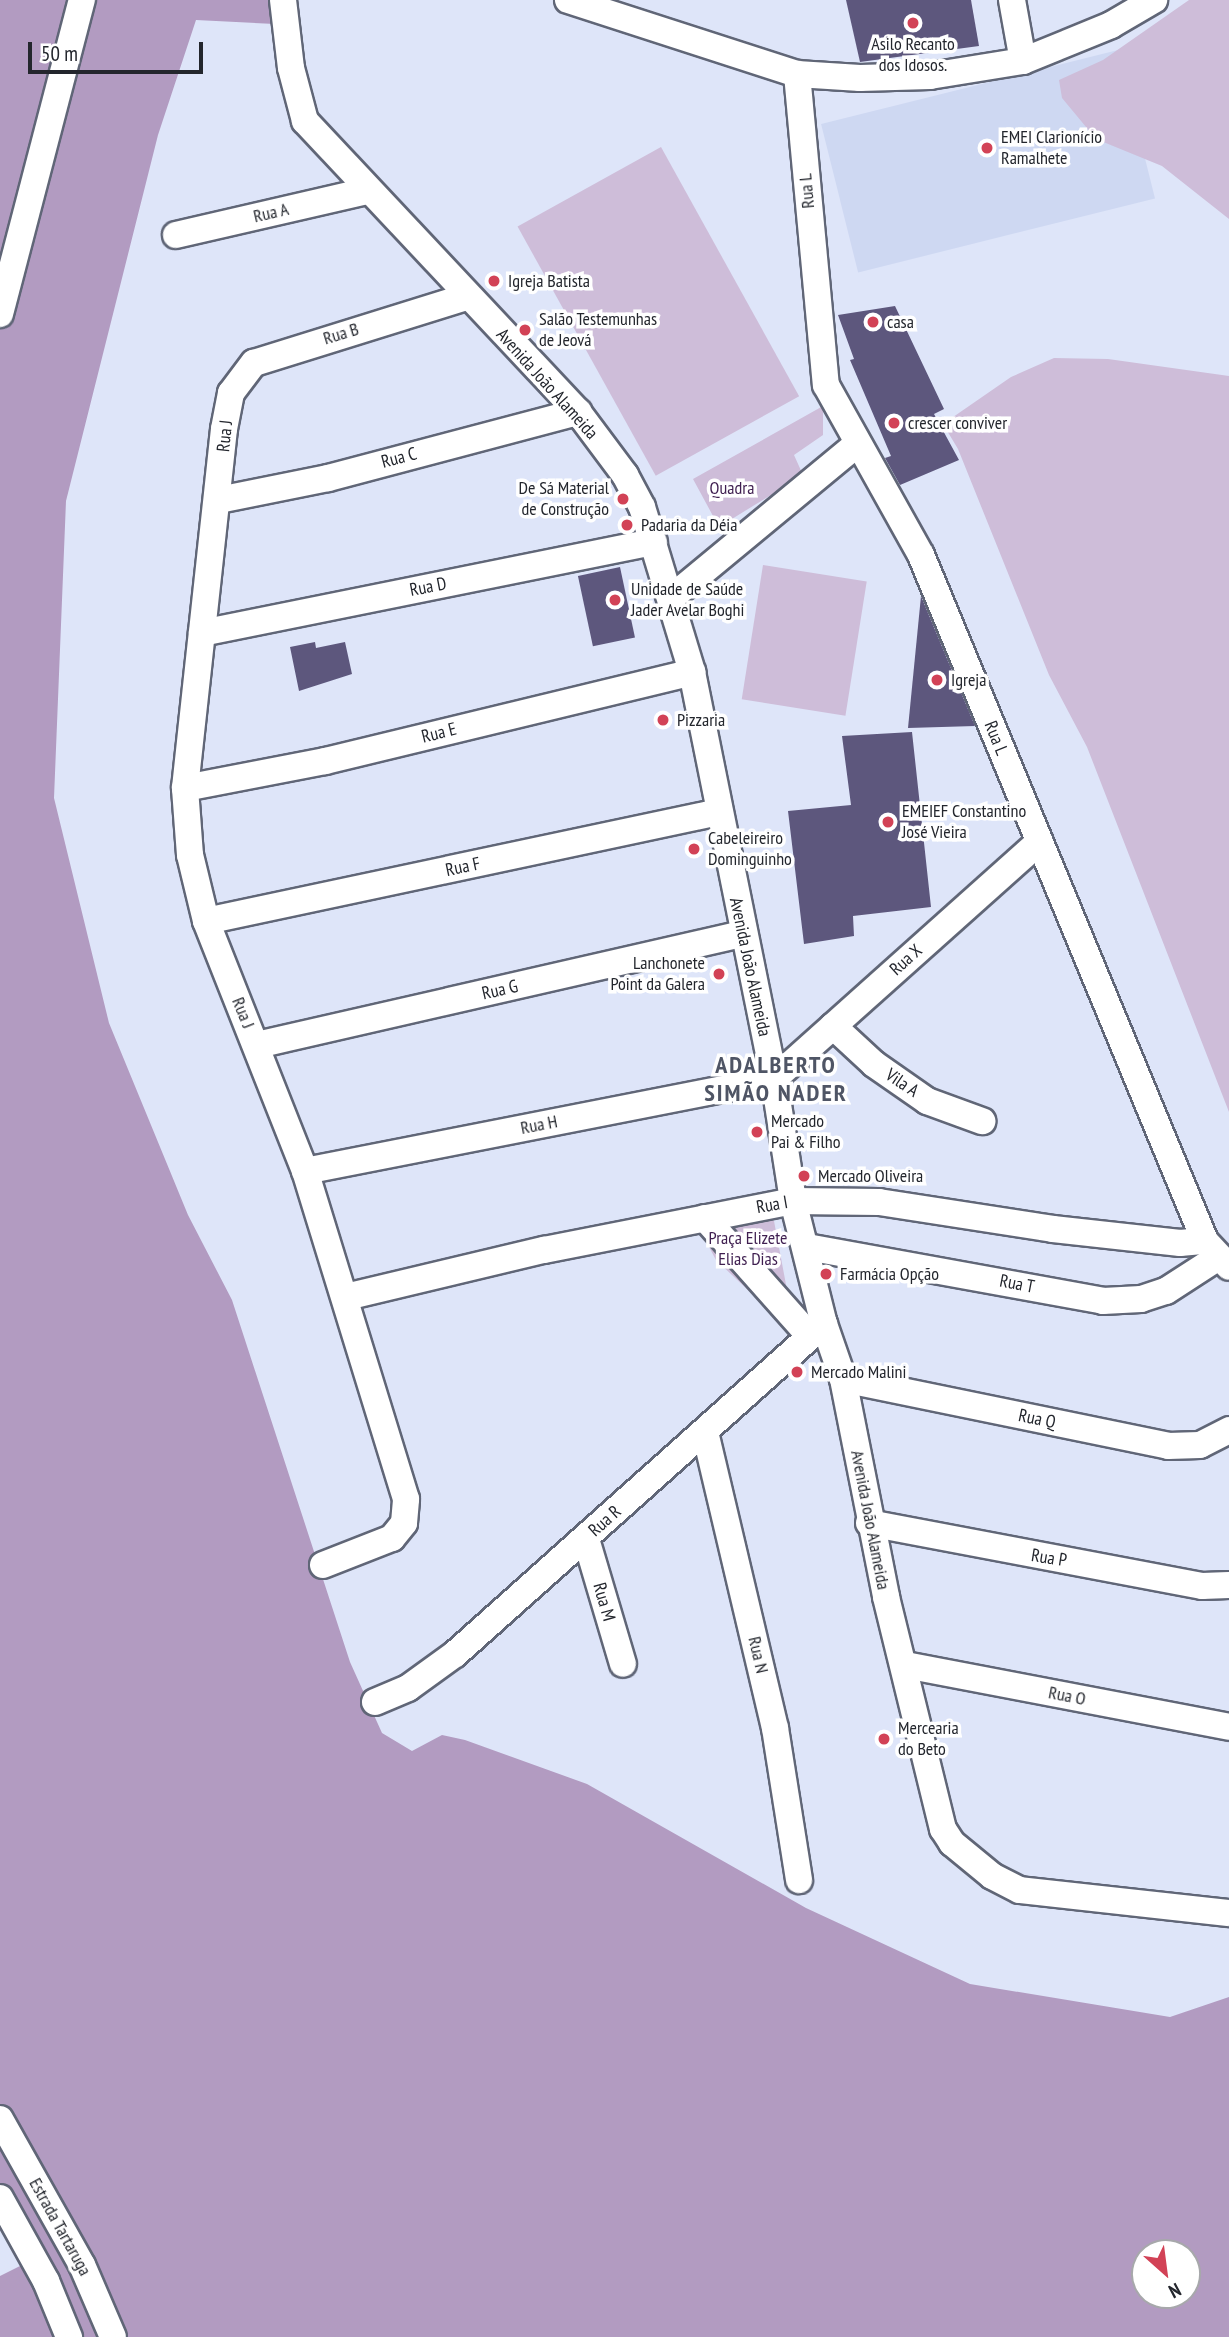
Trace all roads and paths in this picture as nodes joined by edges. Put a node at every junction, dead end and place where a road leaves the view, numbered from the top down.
1 (82, 0) edge
2 (283, 0) edge
3 (568, 0) edge
4 (1012, 0) edge
5 (1154, 0) edge
6 (1023, 61) junction
7 (797, 74) junction
8 (366, 191) junction
9 (176, 235) dead end
10 (466, 297) junction
11 (0, 314) edge
12 (231, 393) joint
13 (578, 412) junction
14 (856, 445) junction
15 (219, 500) junction
16 (654, 542) junction
17 (671, 598) junction
18 (202, 633) junction
19 (692, 672) junction
20 (186, 788) junction
21 (719, 812) junction
22 (1039, 842) junction
23 (206, 921) junction
24 (743, 934) junction
25 (833, 1026) junction
26 (257, 1045) junction
27 (774, 1079) junction
28 (982, 1121) dead end
29 (305, 1171) junction
30 (793, 1201) junction
31 (705, 1218) junction
32 (807, 1247) junction
33 (1217, 1255) edge
34 (346, 1297) junction
35 (816, 1329) junction
36 (843, 1379) junction
37 (1229, 1430) edge
38 (705, 1432) junction
39 (869, 1523) junction
40 (586, 1539) junction
41 (323, 1564) dead end
42 (1229, 1585) edge
43 (623, 1664) dead end
44 (905, 1665) junction
45 (375, 1702) dead end
46 (1229, 1727) edge
47 (799, 1880) dead end
48 (1229, 1913) edge
49 (0, 2119) edge
50 (0, 2198) edge
51 (69, 2337) edge
52 (113, 2337) edge

1 - 11 street
2 - 8 street, Avenida João Alameida
3 - 7 street
4 - 6 street
5 - 6 street
6 - 7 street
7 - 14 street, Rua L
8 - 9 street, Rua A
8 - 10 street, Avenida João Alameida
10 - 12 street, Rua B
10 - 13 street, Avenida João Alameida
12 - 15 street, Rua J
13 - 15 street, Rua C
13 - 16 street, Avenida João Alameida
14 - 17 street
14 - 22 street, Rua L
15 - 18 street, Rua J
16 - 17 street, Avenida João Alameida
16 - 18 street, Rua D
17 - 19 street, Avenida João Alameida
18 - 20 street, Rua J
19 - 20 street, Rua E
19 - 21 street, Avenida João Alameida
20 - 23 street, Rua J
21 - 23 street, Rua F
21 - 24 street, Avenida João Alameida
22 - 25 street, Rua X
22 - 33 street, Rua L
23 - 26 street, Rua J
24 - 26 street, Rua G
24 - 27 street, Avenida João Alameida
25 - 27 street, Rua X
25 - 28 street, Vila A
26 - 29 street, Rua J
27 - 29 street, Rua H
27 - 30 street, Avenida João Alameida
29 - 34 street, Rua J
30 - 31 street, Rua I
30 - 32 street, Avenida João Alameida
30 - 33 street, Rua I
31 - 34 street, Rua I
31 - 35 street
32 - 33 street, Rua T
32 - 35 street, Avenida João Alameida
34 - 41 street, Rua J
35 - 36 street, Avenida João Alameida
35 - 38 street, Rua R
36 - 37 street, Rua Q
36 - 39 street, Avenida João Alameida
38 - 40 street, Rua R
38 - 47 street, Rua N
39 - 42 street, Rua P
39 - 44 street, Avenida João Alameida
40 - 43 street, Rua M
40 - 45 street, Rua R
44 - 46 street, Rua O
44 - 48 street, Avenida João Alameida
49 - 52 street, Estrada Tartaruga
50 - 51 street

